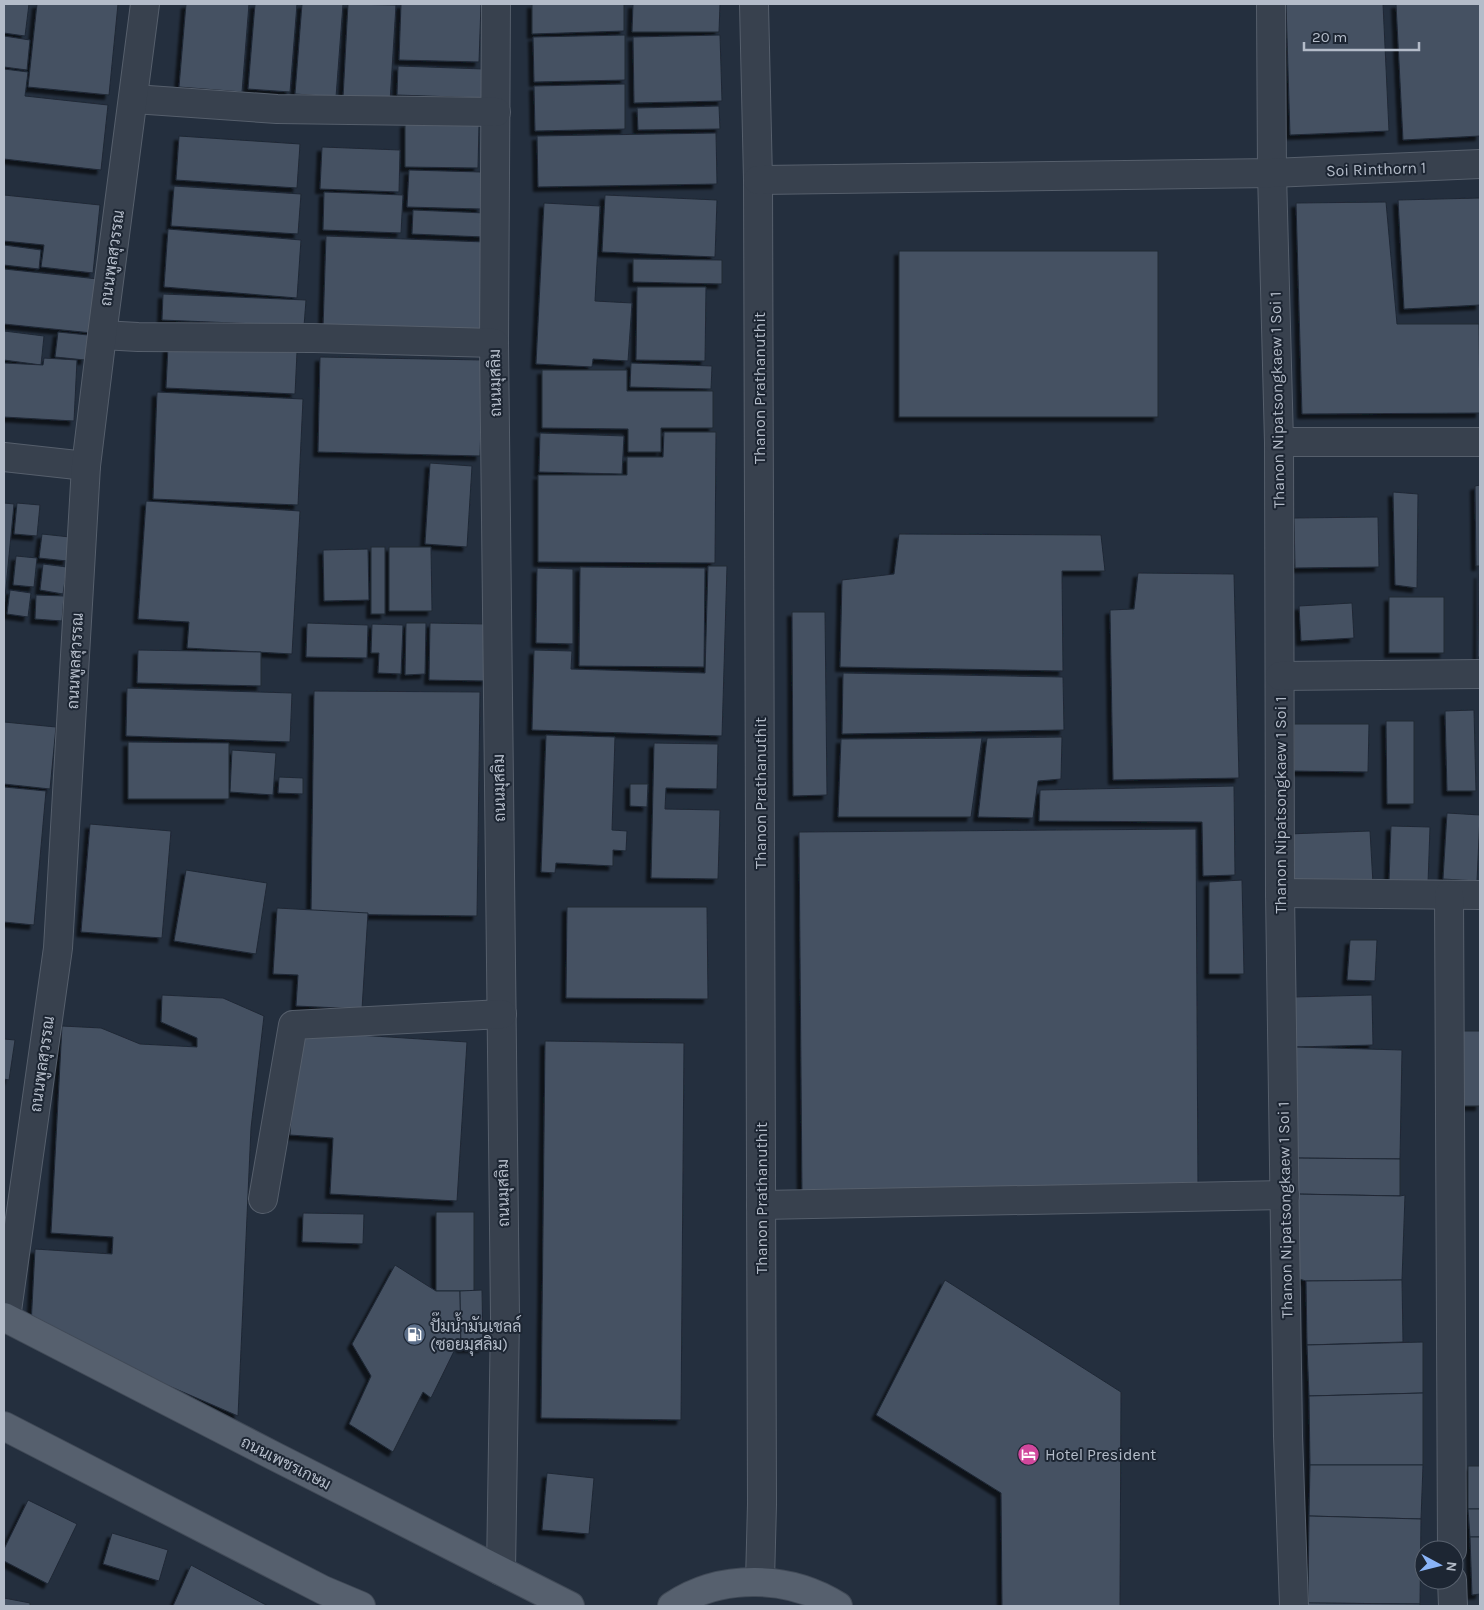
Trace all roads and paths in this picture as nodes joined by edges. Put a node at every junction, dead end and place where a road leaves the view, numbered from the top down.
1 (145, 4) edge
2 (496, 4) edge
3 (754, 4) edge
4 (1271, 4) edge
5 (134, 99) junction
6 (496, 112) junction
7 (1480, 164) edge
8 (1272, 173) junction
9 (758, 180) junction
10 (102, 335) junction
11 (494, 343) junction
12 (1279, 442) junction
13 (1480, 442) edge
14 (4, 457) edge
15 (86, 466) junction
16 (1480, 674) edge
17 (1280, 676) junction
18 (1280, 893) junction
19 (1449, 895) junction
20 (1480, 895) edge
21 (502, 1014) junction
22 (1284, 1195) junction
23 (263, 1199) dead end
24 (761, 1205) junction
25 (5, 1318) edge
26 (4, 1426) edge
27 (1452, 1540) edge
28 (501, 1571) junction
29 (760, 1582) junction
30 (1452, 1590) edge
31 (672, 1604) edge
32 (361, 1606) edge
33 (570, 1606) edge
34 (838, 1606) edge
35 (1294, 1606) edge
36 (1452, 1606) edge

1 - 5 street, ถนนพูลสุวรรณ
2 - 6 street, ถนนมุสลิม
3 - 9 street, Thanon Prathanuthit
4 - 8 street, Thanon Nipatsongkaew 1 Soi 1
5 - 6 street
5 - 10 street, ถนนพูลสุวรรณ
6 - 11 street, ถนนมุสลิม
7 - 8 street, Soi Rinthorn 1
8 - 9 street, Soi Rinthorn 1
8 - 12 street, Thanon Nipatsongkaew 1 Soi 1
9 - 24 street, Thanon Prathanuthit
10 - 11 street
10 - 15 street, ถนนพูลสุวรรณ
11 - 21 street, ถนนมุสลิม
12 - 13 street
12 - 17 street, Thanon Nipatsongkaew 1 Soi 1
14 - 15 street
15 - 25 street, ถนนพูลสุวรรณ
16 - 17 street
17 - 18 street, Thanon Nipatsongkaew 1 Soi 1
18 - 19 street
18 - 22 street, Thanon Nipatsongkaew 1 Soi 1
19 - 20 street
19 - 27 street
21 - 23 street
21 - 28 street, ถนนมุสลิม
22 - 24 street
22 - 35 street, Thanon Nipatsongkaew 1 Soi 1
24 - 29 street, Thanon Prathanuthit
25 - 28 main road, ถนนเพชรเกษม
26 - 32 main road
28 - 33 main road, ถนนเพชรเกษม
29 - 31 main road
29 - 34 main road
30 - 36 street

